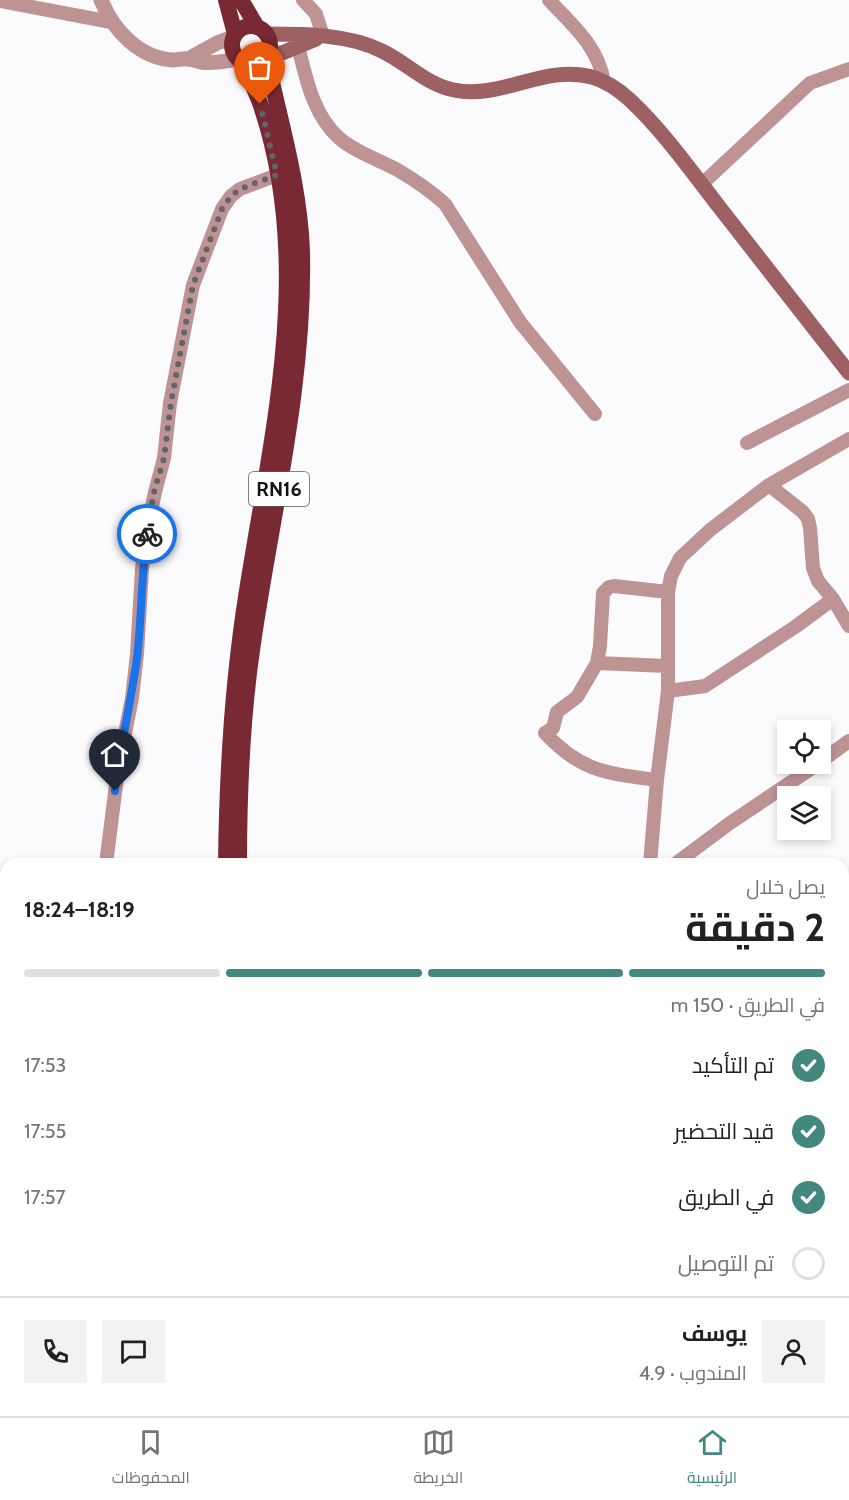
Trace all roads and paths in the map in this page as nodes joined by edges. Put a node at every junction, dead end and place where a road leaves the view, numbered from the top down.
1 (101, 0) edge
2 (225, 0) edge
3 (242, 0) edge
4 (303, 0) edge
5 (549, 0) edge
6 (0, 1) edge
7 (111, 22) junction
8 (262, 31) junction
9 (234, 36) junction
10 (323, 36) junction
11 (298, 46) junction
12 (267, 55) junction
13 (188, 58) junction
14 (240, 61) junction
15 (849, 69) edge
16 (604, 82) junction
17 (277, 175) junction
18 (702, 184) junction
19 (849, 373) edge
20 (849, 390) edge
21 (596, 414) dead end
22 (849, 439) edge
23 (747, 443) dead end
24 (769, 484) junction
25 (668, 592) junction
26 (832, 599) junction
27 (849, 626) edge
28 (597, 663) junction
29 (667, 666) junction
30 (668, 691) junction
31 (849, 741) edge
32 (831, 754) edge
33 (803, 774) edge
34 (657, 780) junction
35 (107, 858) edge
36 (226, 858) edge
37 (239, 858) edge
38 (650, 858) edge
39 (683, 858) edge

1 - 7 street
2 - 9 highway, RN16
3 - 8 highway, RN16
4 - 10 street
5 - 16 street
6 - 7 street
7 - 13 street
8 - 9 highway
8 - 10 main road
8 - 12 highway, RN16
9 - 13 street
9 - 14 highway, RN16
10 - 11 main road
10 - 16 main road
11 - 12 main road
11 - 21 street
12 - 14 highway
12 - 37 highway, RN16
13 - 14 street
14 - 17 highway, RN16
15 - 18 street
16 - 18 main road
17 - 35 street
17 - 36 highway, RN16
18 - 19 main road
20 - 23 street
22 - 24 street
24 - 25 street
24 - 26 street
25 - 28 street
25 - 29 street
26 - 27 street
26 - 30 street
28 - 29 street
28 - 34 street
29 - 30 street
30 - 34 street
31 - 32 street
33 - 39 street
34 - 38 street

